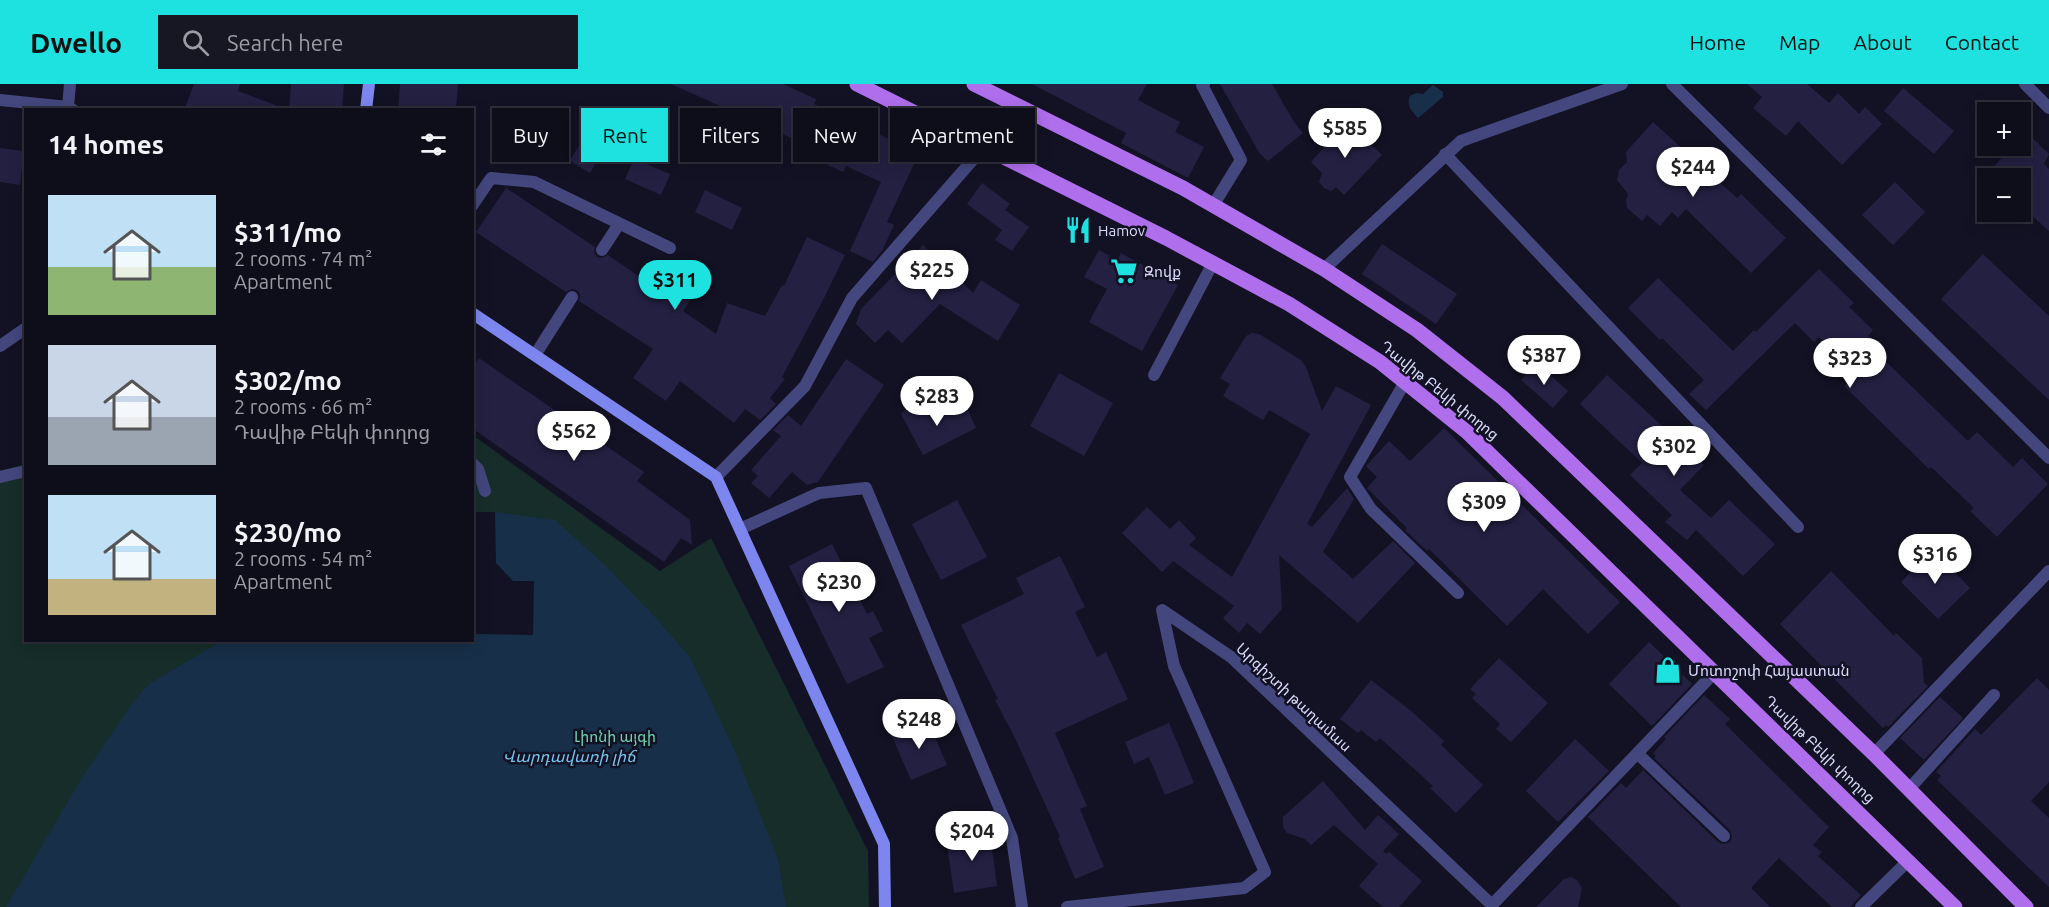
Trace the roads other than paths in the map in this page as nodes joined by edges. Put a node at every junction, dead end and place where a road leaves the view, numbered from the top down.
1 (70, 84) edge
2 (369, 84) edge
3 (857, 84) edge
4 (974, 84) edge
5 (1204, 84) edge
6 (1622, 84) edge
7 (1672, 84) edge
8 (2025, 84) edge
9 (0, 100) edge
10 (70, 108) edge
11 (366, 108) edge
12 (905, 108) edge
13 (2049, 108) edge
14 (1445, 154) junction
15 (971, 162) edge
16 (1014, 162) edge
17 (474, 203) edge
18 (1214, 204) junction
19 (619, 224) junction
20 (670, 248) dead end
21 (602, 250) dead end
22 (1213, 263) junction
23 (1324, 269) junction
24 (572, 297) dead end
25 (474, 314) edge
26 (24, 329) edge
27 (0, 346) edge
28 (535, 355) junction
29 (1154, 375) dead end
30 (1405, 382) junction
31 (2049, 458) edge
32 (474, 465) edge
33 (24, 471) edge
34 (0, 477) edge
35 (716, 477) junction
36 (485, 491) dead end
37 (1798, 527) dead end
38 (740, 529) junction
39 (2049, 571) edge
40 (1458, 593) dead end
41 (1715, 672) junction
42 (1994, 695) dead end
43 (1638, 754) junction
44 (1874, 754) junction
45 (1909, 789) junction
46 (1724, 836) dead end
47 (1908, 861) junction
48 (885, 907) edge
49 (1022, 907) edge
50 (1067, 907) edge
51 (1862, 907) edge
52 (1955, 907) edge
53 (2026, 907) edge

1 - 10 street
2 - 11 main road
3 - 12 main road, Դավիթ Բեկի փողոց
4 - 18 main road, Դավիթ Բեկի փողոց
5 - 18 street
6 - 14 street
7 - 31 street
8 - 13 street
9 - 10 street
14 - 23 street
14 - 37 street
15 - 35 street
16 - 22 main road, Դավիթ Բեկի փողոց
17 - 19 street
18 - 23 main road, Դավիթ Բեկի փողոց
19 - 20 street
19 - 21 street
22 - 29 street
22 - 30 main road, Դավիթ Բեկի փողոց
23 - 44 main road, Դավիթ Բեկի փողոց
24 - 28 street
25 - 28 main road
26 - 27 street
28 - 35 main road
30 - 40 street
30 - 41 main road, Դավիթ Բեկի փողոց
32 - 36 street
33 - 34 street
35 - 38 main road
38 - 48 main road
38 - 49 street
39 - 44 street
41 - 43 street, Արգիշտի թաղամաս
41 - 47 main road, Դավիթ Բեկի փողոց
42 - 45 street
43 - 46 street
43 - 50 street, Արգիշտի թաղամաս
44 - 45 main road, Դավիթ Բեկի փողոց
45 - 53 main road, Դավիթ Բեկի փողոց
47 - 51 street
47 - 52 main road, Դավիթ Բեկի փողոց

